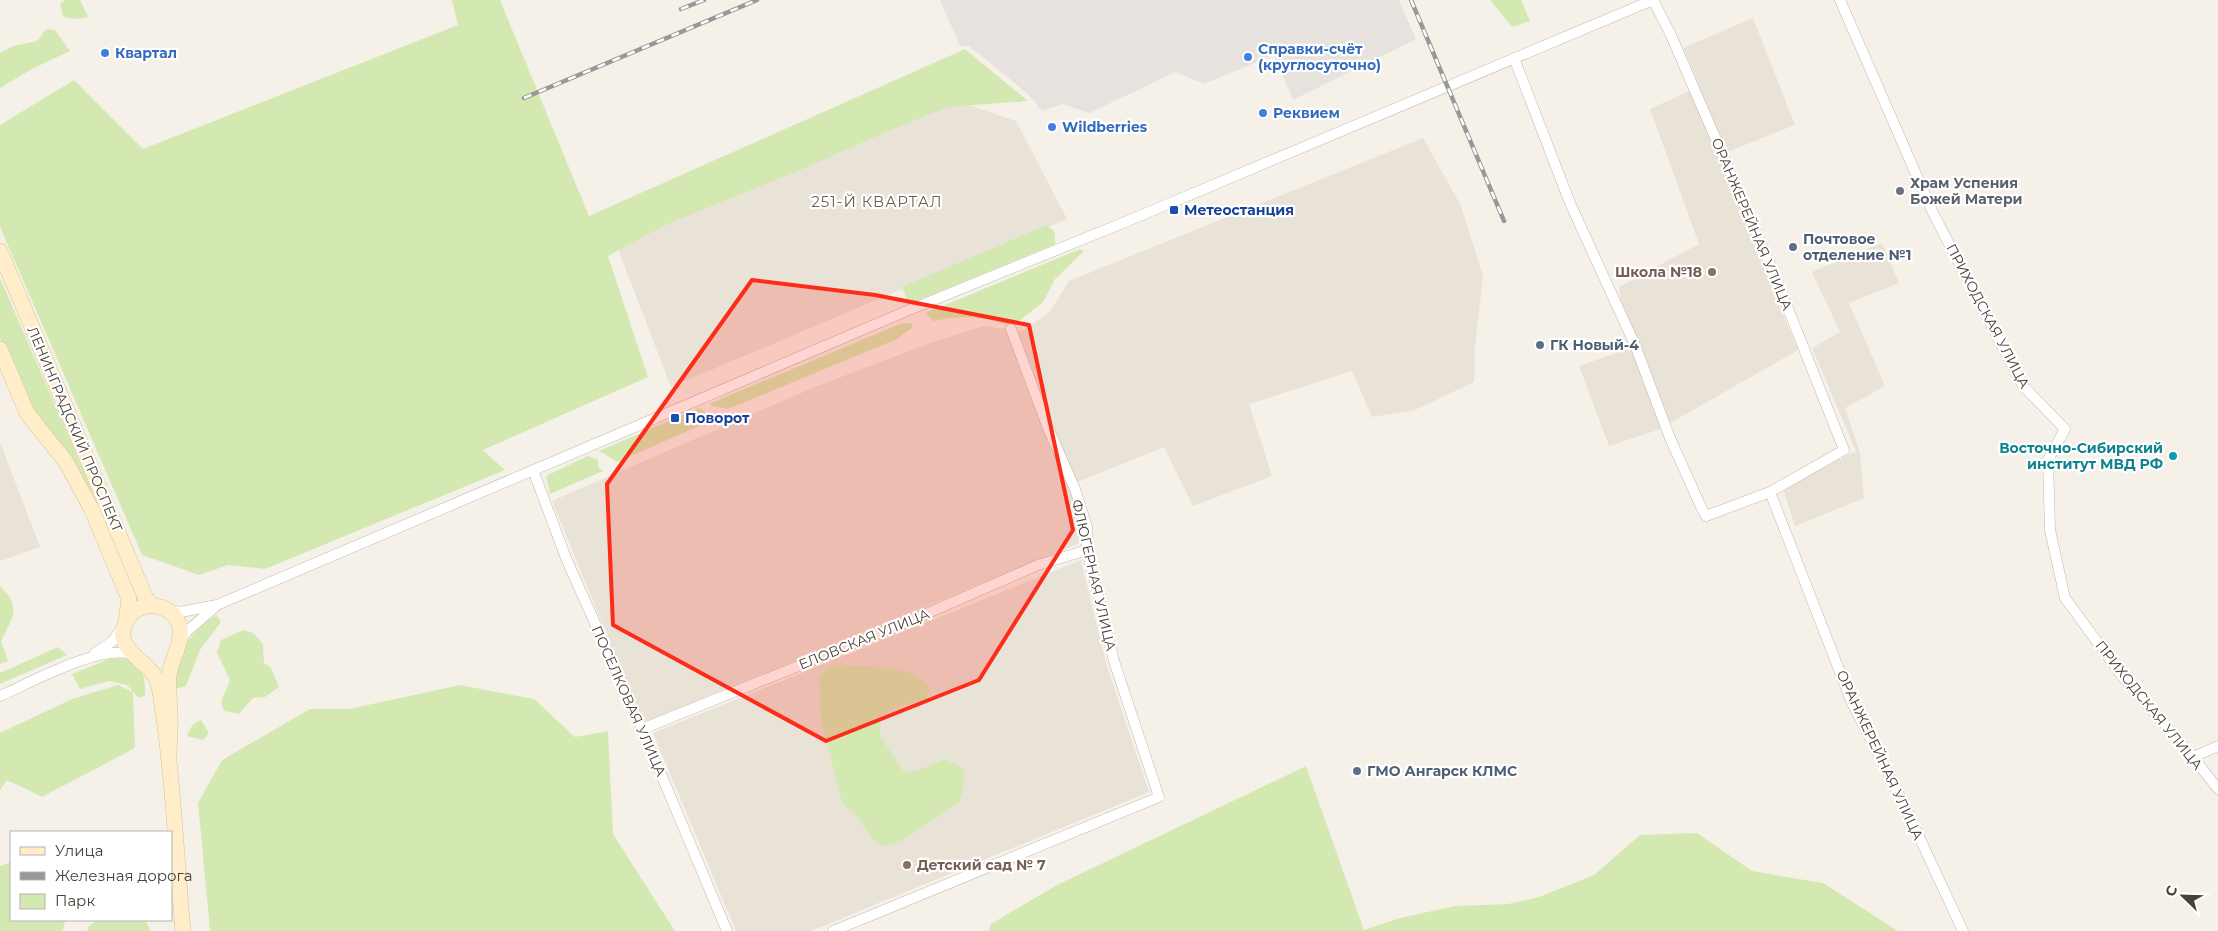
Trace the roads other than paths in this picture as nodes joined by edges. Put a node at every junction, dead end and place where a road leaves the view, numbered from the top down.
1 (1653, 0) edge
2 (1840, 0) edge
3 (1514, 58) junction
4 (0, 251) edge
5 (1011, 329) dead end
6 (0, 349) edge
7 (533, 470) junction
8 (1770, 492) junction
9 (1087, 550) junction
10 (218, 605) junction
11 (157, 606) junction
12 (126, 622) junction
13 (178, 646) junction
14 (131, 654) junction
15 (88, 658) junction
16 (0, 696) edge
17 (642, 729) junction
18 (2218, 746) edge
19 (169, 757) junction
20 (2193, 757) junction
21 (2218, 790) edge
22 (183, 931) edge
23 (727, 931) edge
24 (834, 931) edge
25 (1963, 931) edge

1 - 3 street
1 - 8 street, ОРАНЖЕРЕЙНАЯ УЛИЦА
2 - 20 street, ПРИХОДСКАЯ УЛИЦА
3 - 7 street
3 - 8 street
4 - 11 main road, ЛЕНИНГРАДСКИЙ ПРОСПЕКТ
5 - 9 street, ФЛЮГЕРНАЯ УЛИЦА
6 - 12 main road, ЛЕНИНГРАДСКИЙ ПРОСПЕКТ
7 - 10 street
7 - 17 street, ПОСЕЛКОВАЯ УЛИЦА
8 - 25 street, ОРАНЖЕРЕЙНАЯ УЛИЦА
9 - 17 street, ЕЛОВСКАЯ УЛИЦА
9 - 24 street, ФЛЮГЕРНАЯ УЛИЦА
10 - 11 street
10 - 13 street
11 - 12 main road
11 - 13 main road
12 - 14 main road
12 - 15 street
13 - 14 main road
13 - 19 main road
14 - 15 street
14 - 19 main road
15 - 16 street
17 - 23 street, ПОСЕЛКОВАЯ УЛИЦА
18 - 20 street
19 - 22 main road
20 - 21 street, ПРИХОДСКАЯ УЛИЦА

